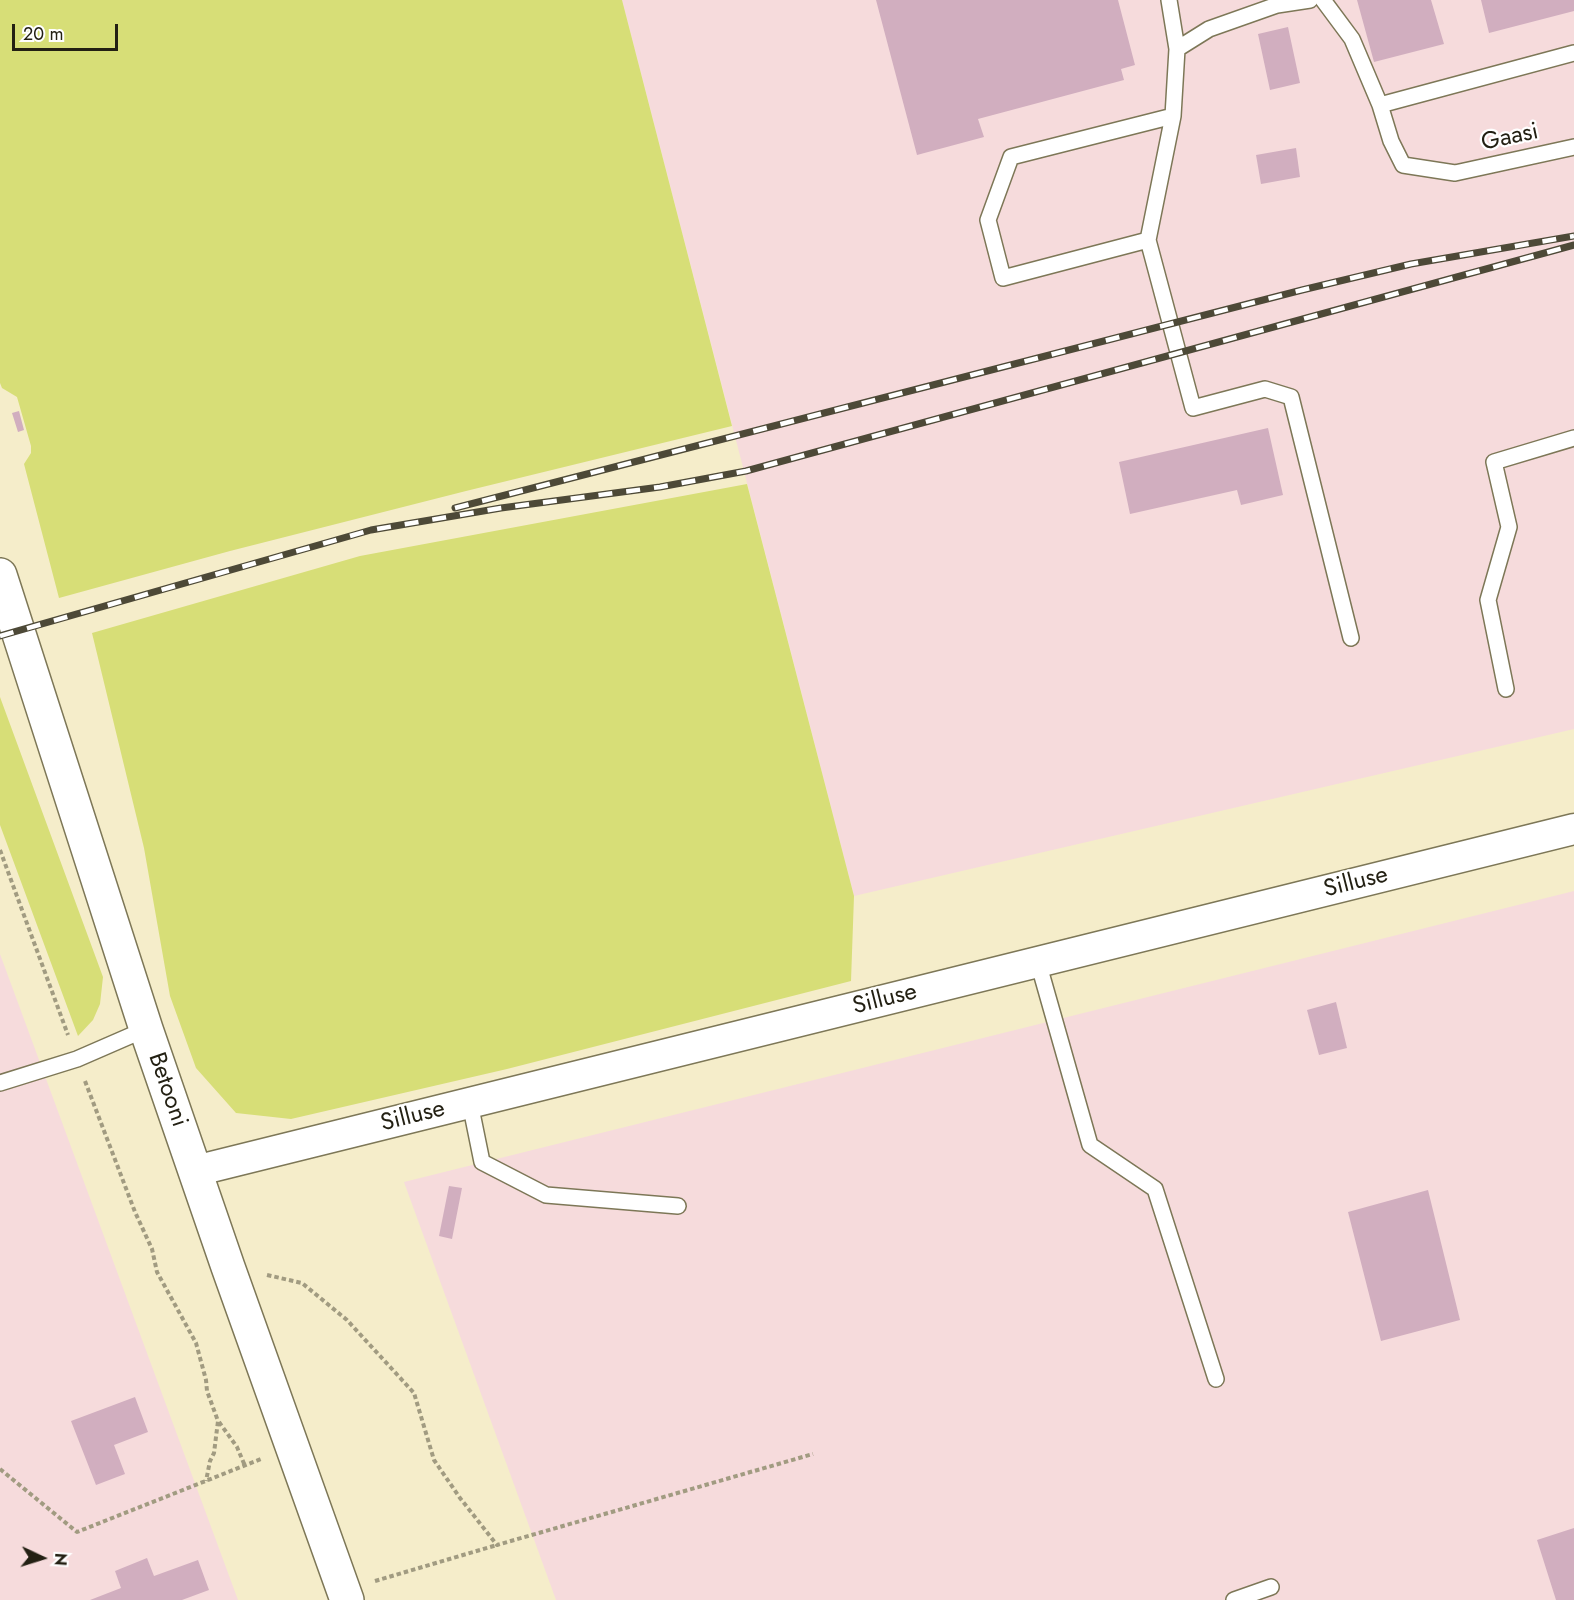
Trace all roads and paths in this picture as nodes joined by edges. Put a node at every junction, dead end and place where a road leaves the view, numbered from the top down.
1 (1169, 0) edge
2 (1310, 0) edge
3 (1323, 0) edge
4 (1177, 49) junction
5 (1574, 53) edge
6 (1380, 105) junction
7 (1173, 116) junction
8 (1574, 147) edge
9 (1148, 240) junction
10 (1574, 438) edge
11 (0, 575) edge
12 (1351, 638) dead end
13 (1506, 689) dead end
14 (1574, 829) edge
15 (0, 850) edge
16 (1038, 962) junction
17 (146, 1029) junction
18 (77, 1059) junction
19 (0, 1083) edge
20 (470, 1103) junction
21 (195, 1171) junction
22 (678, 1206) dead end
23 (228, 1267) junction
24 (1216, 1379) dead end
25 (218, 1421) junction
26 (292, 1447) junction
27 (813, 1454) dead end
28 (245, 1466) junction
29 (0, 1469) edge
30 (206, 1481) junction
31 (497, 1545) junction
32 (1271, 1587) dead end
33 (345, 1595) edge
34 (1234, 1600) edge

1 - 4 lane
2 - 4 lane
3 - 6 lane
4 - 7 lane
5 - 6 lane
6 - 8 lane, Gaasi
7 - 9 lane
7 - 9 lane
9 - 12 lane
10 - 13 lane
11 - 17 street, Betooni
14 - 16 street, Silluse
15 - 18 path
16 - 20 street, Silluse
16 - 24 lane
17 - 18 lane
17 - 21 street, Betooni
18 - 19 lane
18 - 25 path
20 - 21 street, Silluse
20 - 22 lane
21 - 23 street, Betooni
23 - 26 street, Betooni
23 - 31 path
25 - 28 path
25 - 30 path
26 - 28 path
26 - 33 street, Betooni
27 - 31 path
28 - 30 path
29 - 30 path
31 - 33 path
32 - 34 lane

